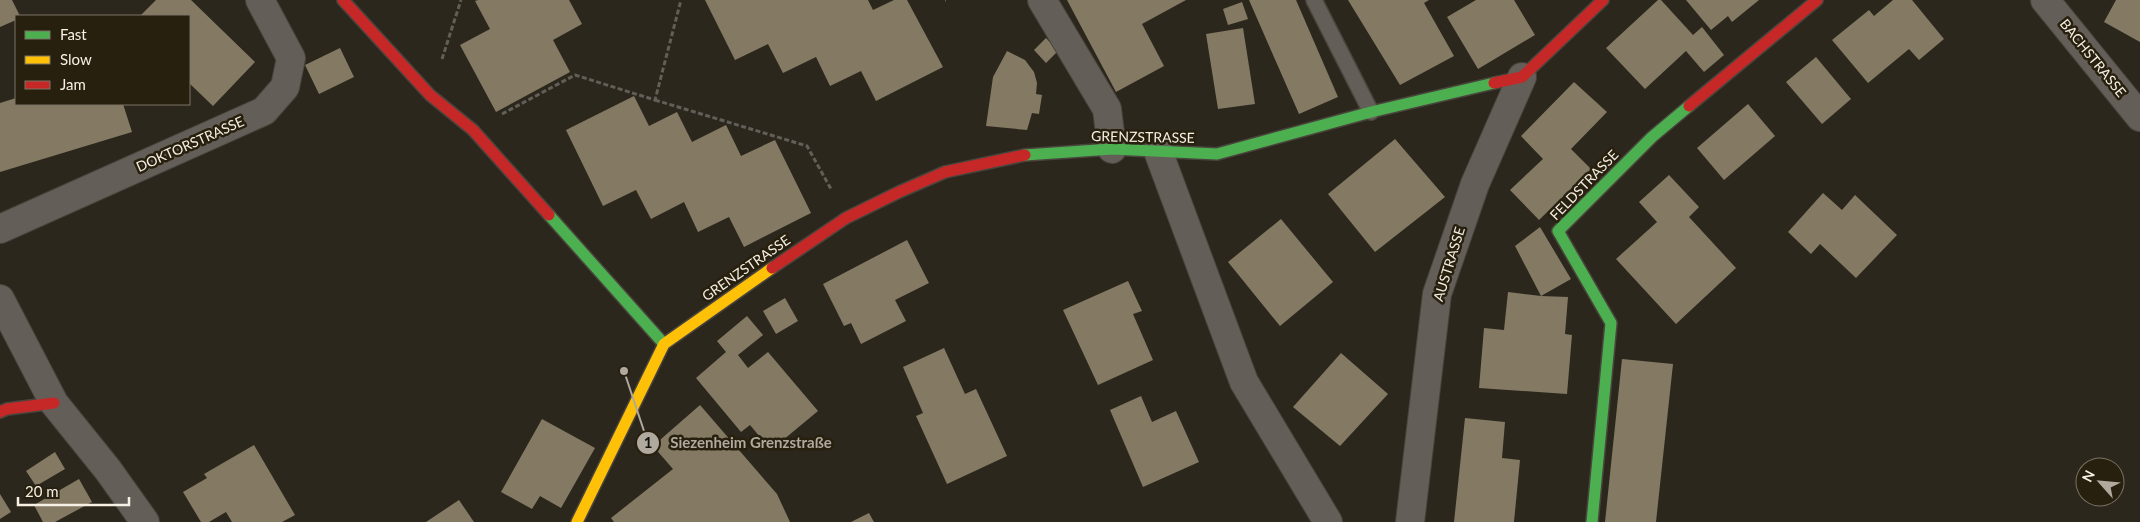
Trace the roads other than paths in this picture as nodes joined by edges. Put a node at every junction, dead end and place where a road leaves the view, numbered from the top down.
1 (260, 0) edge
2 (343, 0) edge
3 (1042, 0) edge
4 (1314, 0) edge
5 (1604, 0) edge
6 (1817, 0) edge
7 (2045, 0) edge
8 (1522, 77) junction
9 (1371, 112) junction
10 (2140, 117) edge
11 (1112, 149) junction
12 (1158, 150) junction
13 (0, 229) edge
14 (0, 299) edge
15 (664, 344) junction
16 (54, 404) junction
17 (0, 412) edge
18 (145, 522) edge
19 (577, 522) edge
20 (1328, 522) edge
21 (1410, 522) edge
22 (1592, 522) edge

1 - 13 street, DOKTORSTRASSE
2 - 15 street
3 - 11 street
4 - 9 lane
5 - 8 street
6 - 22 street, FELDSTRASSE
7 - 10 street, BACHSTRASSE
8 - 9 street, GRENZSTRASSE
8 - 21 street, AUSTRASSE
9 - 12 street, GRENZSTRASSE
11 - 12 street, GRENZSTRASSE
11 - 15 street, GRENZSTRASSE
12 - 20 street
14 - 16 street
15 - 19 street, GRENZSTRASSE
16 - 17 street
16 - 18 street

